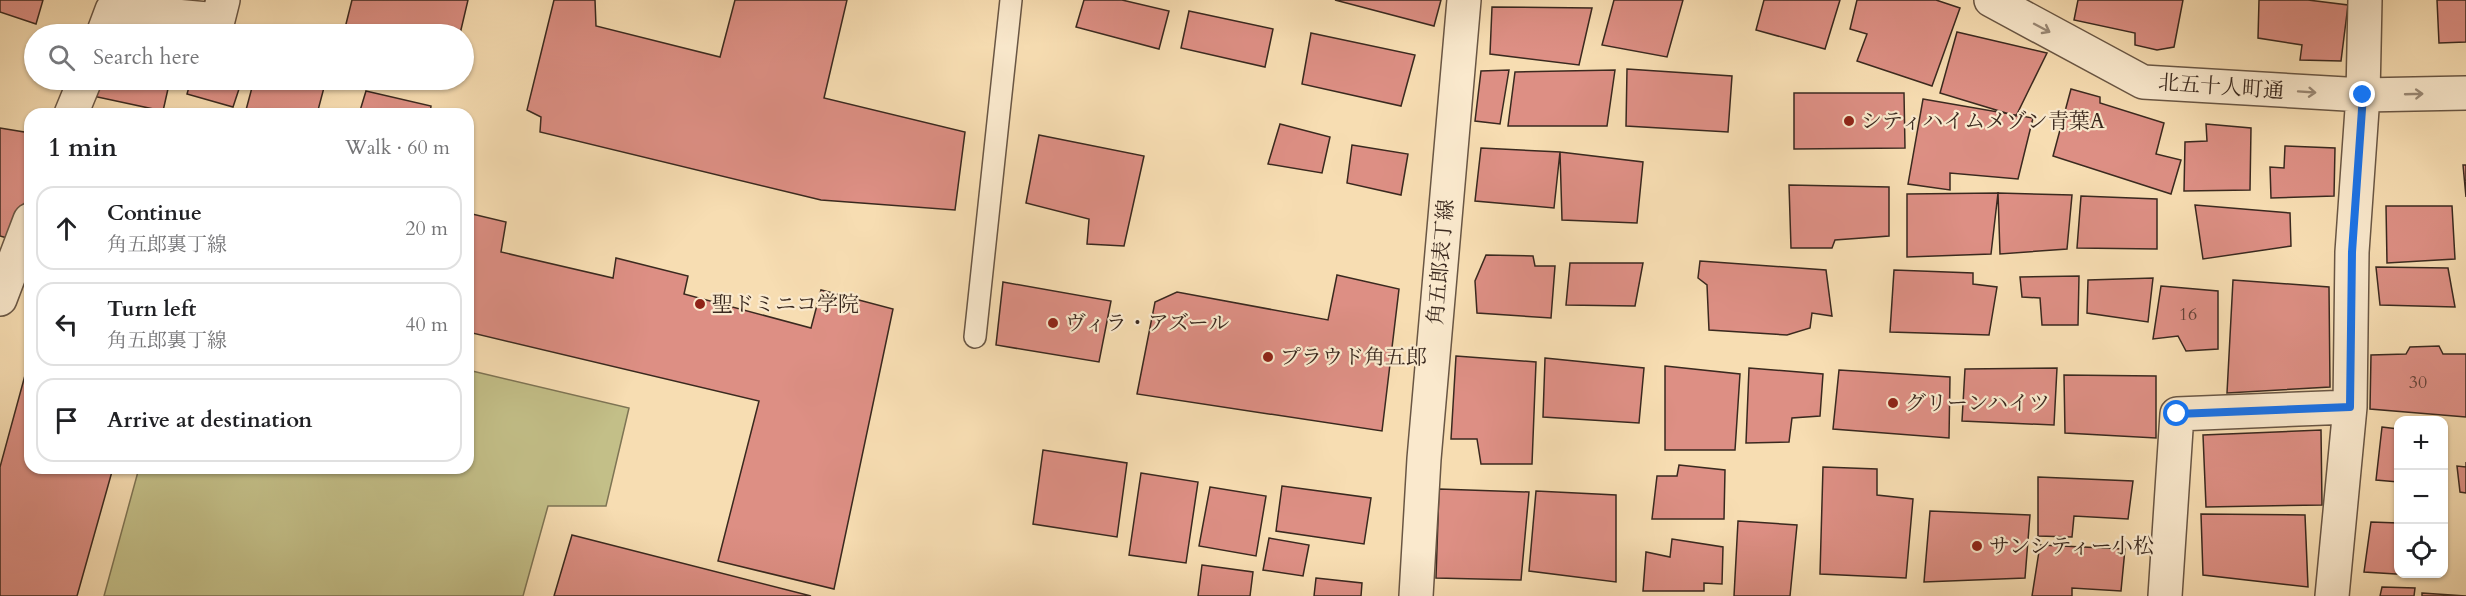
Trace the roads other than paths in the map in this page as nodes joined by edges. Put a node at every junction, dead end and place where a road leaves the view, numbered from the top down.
1 (223, 0) edge
2 (1011, 0) edge
3 (1464, 0) edge
4 (1991, 0) edge
5 (2365, 0) edge
6 (107, 24) edge
7 (81, 90) edge
8 (2466, 93) edge
9 (2363, 95) junction
10 (73, 108) edge
11 (24, 235) edge
12 (0, 295) edge
13 (975, 337) dead end
14 (2350, 407) junction
15 (1416, 596) edge
16 (2165, 596) edge
17 (2331, 596) edge

1 - 6 street
2 - 13 lane
3 - 15 street, 角五郎表丁線
4 -> 9 street, 北五十人町通
5 - 9 street
7 - 10 street
9 -> 8 street, 北五十人町通
9 - 14 street
11 - 12 street
14 - 16 street
14 - 17 street

